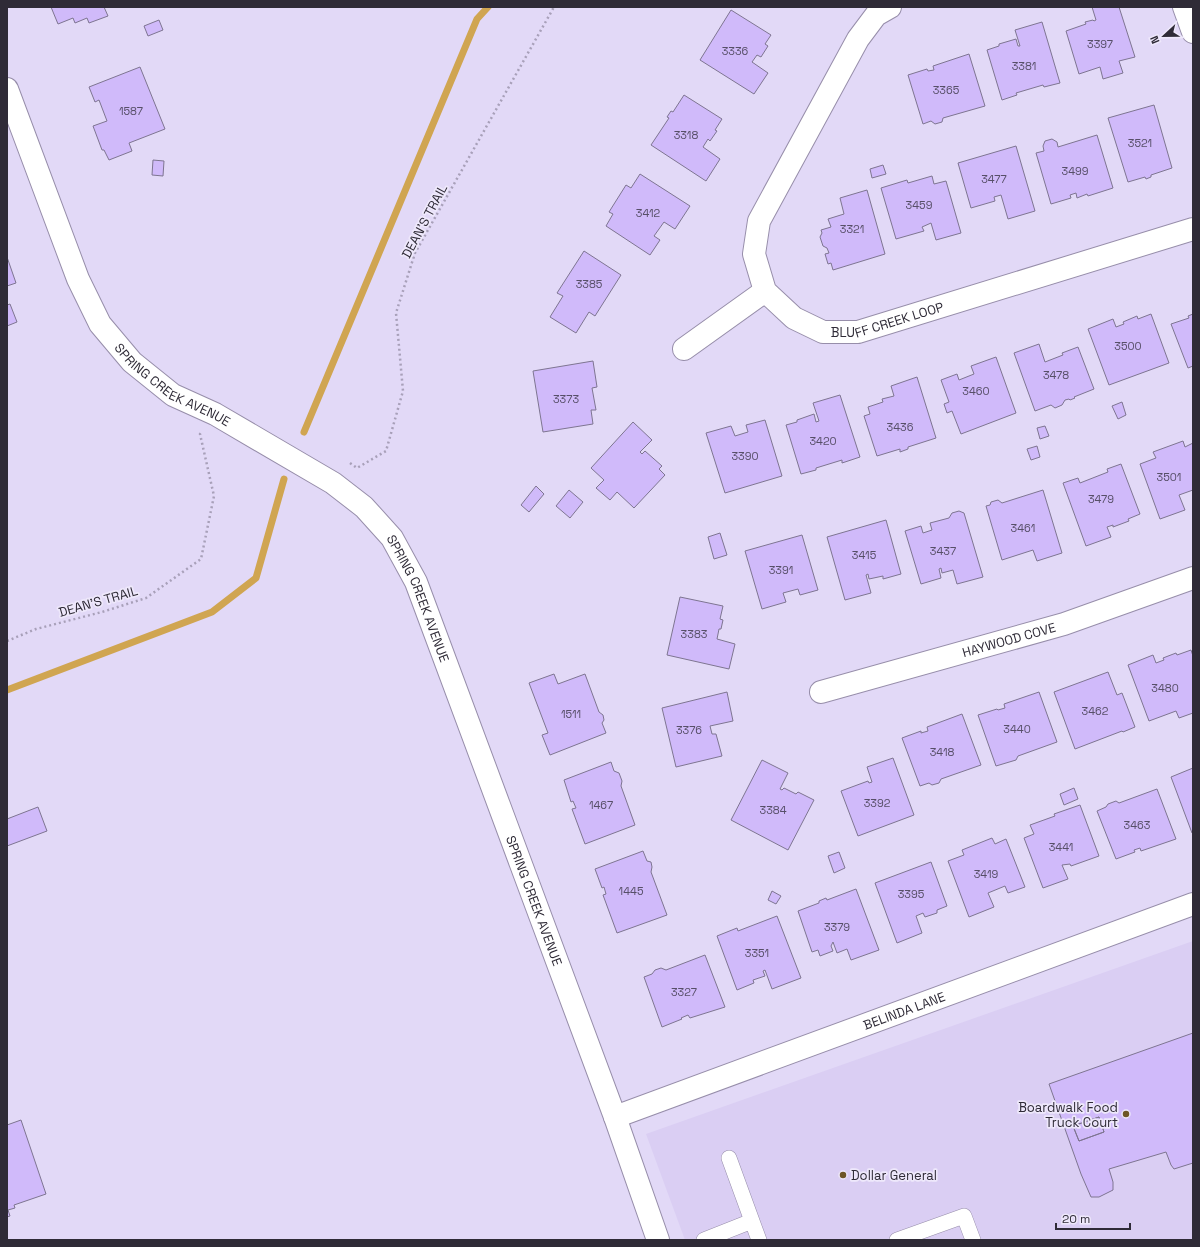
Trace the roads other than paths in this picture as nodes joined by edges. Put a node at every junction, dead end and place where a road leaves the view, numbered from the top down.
1 (890, 7) edge
2 (1184, 7) edge
3 (1193, 32) edge
4 (7, 89) edge
5 (1193, 229) edge
6 (765, 292) junction
7 (684, 349) dead end
8 (1193, 578) edge
9 (821, 692) dead end
10 (1193, 904) edge
11 (615, 1117) junction
12 (728, 1158) dead end
13 (752, 1221) junction
14 (658, 1240) edge
15 (704, 1240) edge
16 (759, 1240) edge
17 (897, 1240) edge
18 (973, 1240) edge

1 - 6 street
2 - 3 street
4 - 11 street, SPRING CREEK AVENUE
5 - 6 street, BLUFF CREEK LOOP
6 - 7 street
8 - 9 street, HAYWOOD COVE
10 - 11 street, BELINDA LANE
11 - 14 street, SPRING CREEK AVENUE
12 - 13 lane
13 - 15 lane
13 - 16 lane
17 - 18 lane

